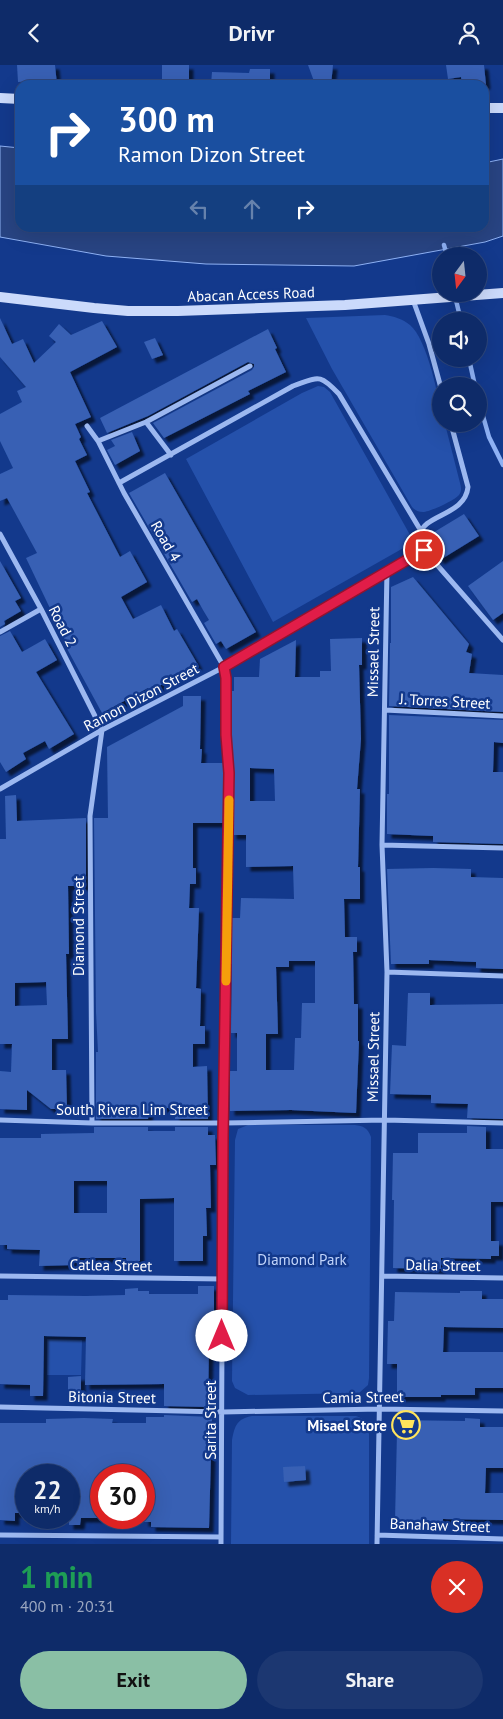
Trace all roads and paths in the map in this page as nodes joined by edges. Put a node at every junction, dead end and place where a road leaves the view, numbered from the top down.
1 (0, 98) edge
2 (15, 99) edge
3 (503, 107) edge
4 (489, 108) edge
5 (503, 293) edge
6 (0, 297) edge
7 (413, 300) junction
8 (250, 365) dead end
9 (438, 377) edge
10 (146, 422) junction
11 (87, 426) dead end
12 (453, 432) edge
13 (98, 441) junction
14 (171, 455) junction
15 (119, 483) junction
16 (421, 531) junction
17 (0, 534) edge
18 (424, 550) junction
19 (387, 570) junction
20 (41, 609) junction
21 (0, 632) edge
22 (503, 640) edge
23 (224, 667) junction
24 (385, 710) junction
25 (503, 716) edge
26 (102, 730) junction
27 (0, 789) edge
28 (382, 845) junction
29 (503, 848) edge
30 (387, 972) junction
31 (503, 976) edge
32 (0, 1119) edge
33 (385, 1120) junction
34 (92, 1123) junction
35 (224, 1123) junction
36 (503, 1123) edge
37 (0, 1276) edge
38 (382, 1276) junction
39 (503, 1278) edge
40 (222, 1279) junction
41 (0, 1407) edge
42 (380, 1409) junction
43 (503, 1411) edge
44 (223, 1412) junction
45 (0, 1535) edge
46 (377, 1535) junction
47 (221, 1537) junction
48 (503, 1539) edge
49 (221, 1544) edge
50 (377, 1544) edge

1 - 2 street
3 - 4 street
5 - 7 street, Abacan Access Road
6 - 7 street, Abacan Access Road
7 - 9 street
8 - 10 street
10 - 13 street
10 - 14 street
11 - 13 street, Road 4
12 - 16 street
13 - 15 street, Road 4
14 - 15 street
14 - 16 street
15 - 23 street, Road 4
16 - 18 street
17 - 20 street, Road 2
18 - 19 street, Ramon Dizon Street
18 - 22 street
19 - 23 street, Ramon Dizon Street
19 - 24 street, Missael Street
20 - 21 street
20 - 26 street, Road 2
23 - 26 street, Ramon Dizon Street
23 - 35 street, Sarita Street
24 - 25 street, J. Torres Street
24 - 28 street, Missael Street
26 - 27 street, Ramon Dizon Street
26 - 34 street, Diamond Street
28 - 29 street
28 - 30 street, Missael Street
30 - 31 street
30 - 33 street, Missael Street
32 - 34 street, South Rivera Lim Street
33 - 35 street, South Rivera Lim Street
33 - 36 street, South Rivera Lim Street
33 - 38 street, Missael Street
34 - 35 street, South Rivera Lim Street
35 - 40 street, Sarita Street
37 - 40 street, Catlea Street
38 - 39 street, Dalia Street
38 - 42 street, Missael Street
40 - 44 street, Sarita Street
41 - 44 street, Bitonia Street
42 - 43 street, Camia Street
42 - 44 street, Camia Street
42 - 46 street, Missael Street
44 - 47 street, Sarita Street
45 - 47 street
46 - 48 street, Banahaw Street
46 - 50 street, Missael Street
47 - 49 street, Sarita Street

